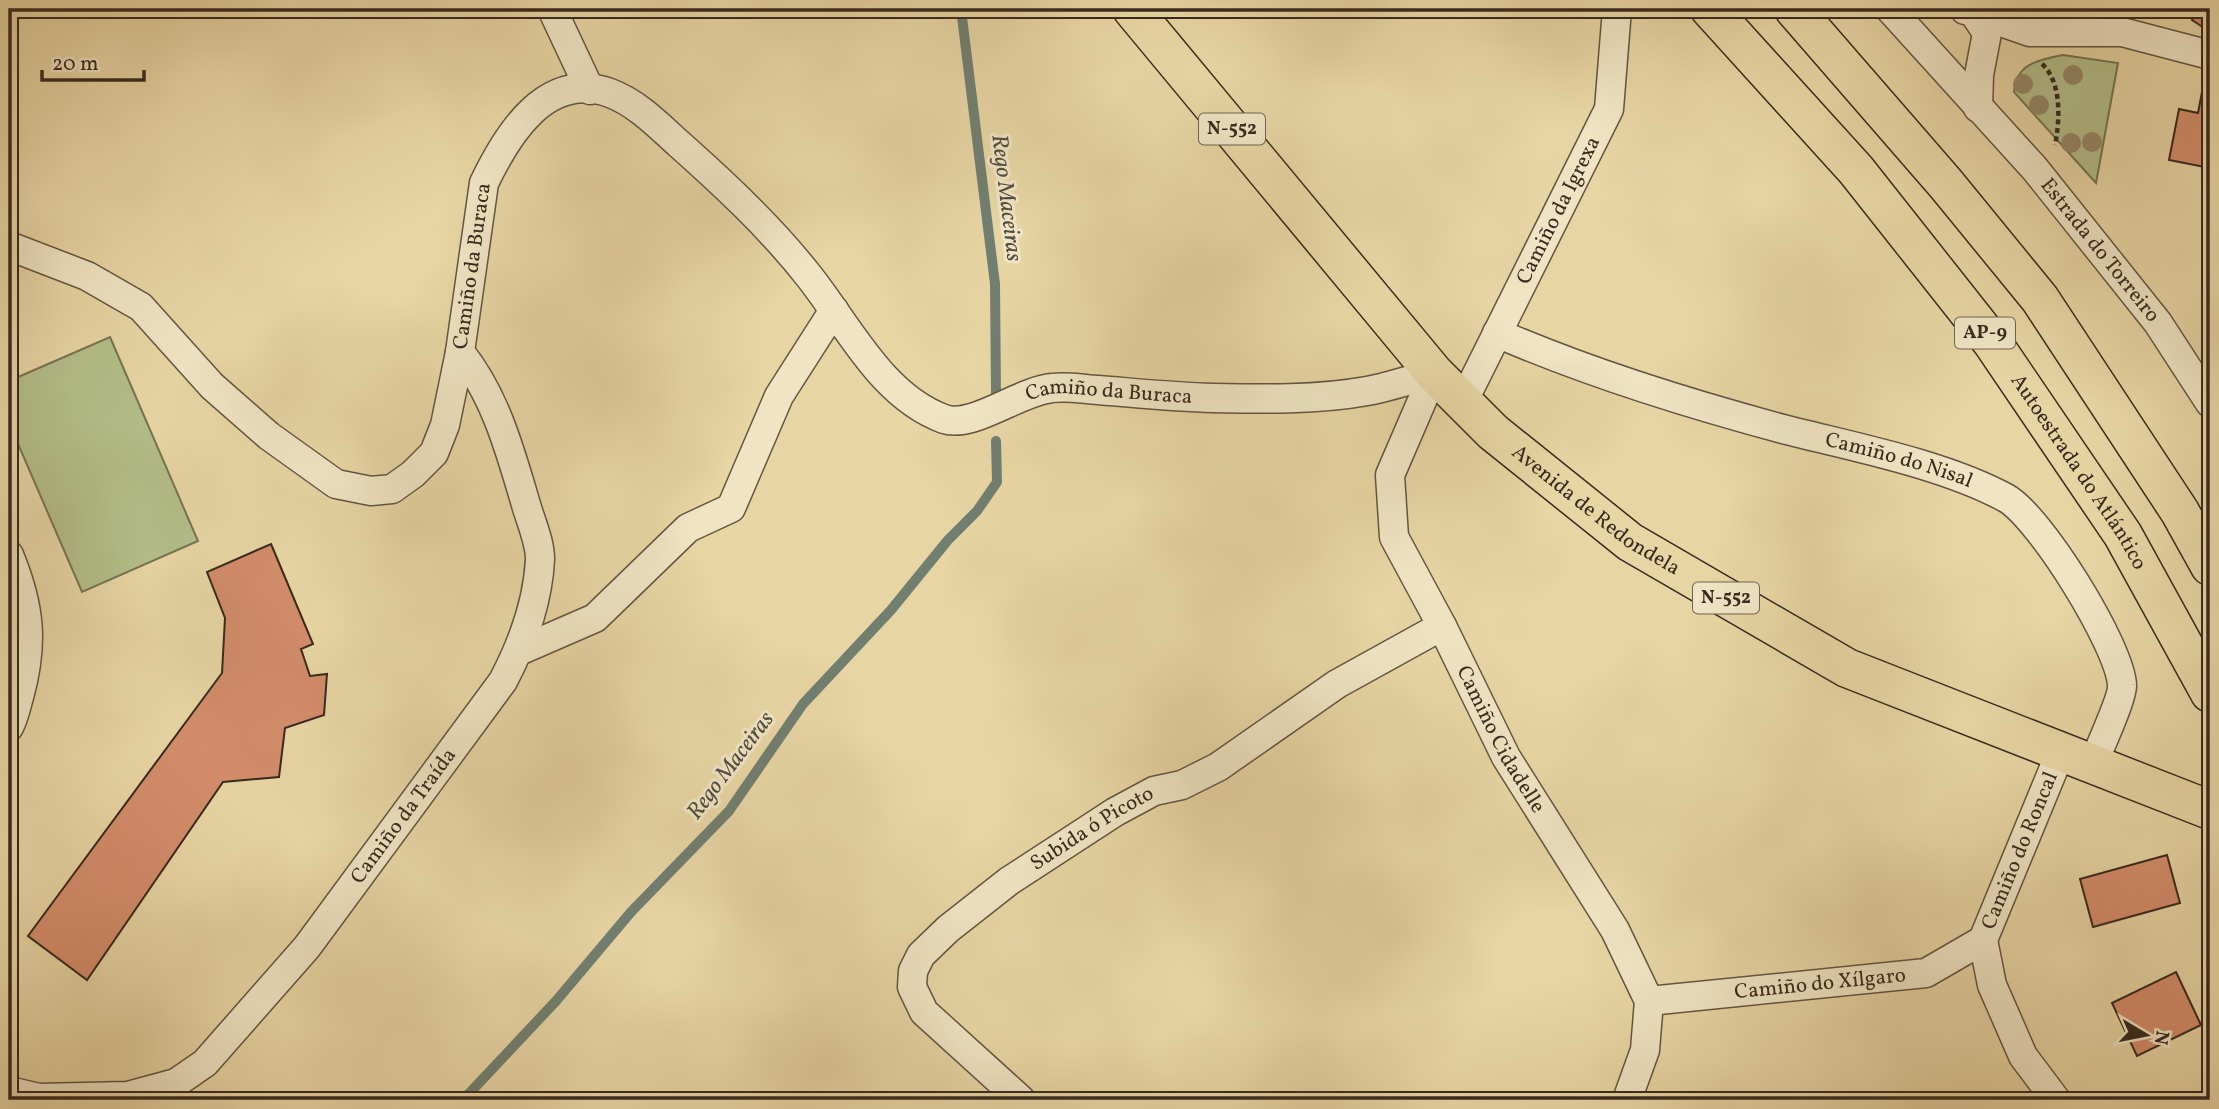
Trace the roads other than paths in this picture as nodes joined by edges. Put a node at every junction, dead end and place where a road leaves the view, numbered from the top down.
1 (552, 9) edge
2 (1132, 9) edge
3 (1617, 9) edge
4 (1710, 9) edge
5 (1794, 9) edge
6 (1966, 10) edge
7 (1901, 11) edge
8 (2033, 45) junction
9 (1986, 48) junction
10 (2210, 55) edge
11 (590, 90) junction
12 (1978, 108) junction
13 (9, 246) edge
14 (834, 310) junction
15 (1497, 334) junction
16 (460, 352) junction
17 (1434, 373) junction
18 (1462, 402) junction
19 (2210, 403) edge
20 (9, 555) edge
21 (2210, 566) edge
22 (1442, 626) junction
23 (519, 651) junction
24 (2210, 693) edge
25 (9, 727) edge
26 (2077, 758) junction
27 (2210, 810) edge
28 (1983, 940) junction
29 (1649, 1001) junction
30 (9, 1091) edge
31 (1021, 1100) edge
32 (1627, 1100) edge
33 (2056, 1100) edge

1 - 11 street
2 - 17 highway, Avenida de Redondela / N-552
3 - 15 street, Camiño da Igrexa
4 - 24 highway, Autoestrada do Atlántico / AP-9
5 - 21 highway, AP-9
6 - 8 street
6 - 9 street
7 - 12 street, Estrada do Torreiro
8 - 9 street
8 - 10 street
9 - 12 street
11 - 14 street, Camiño da Buraca
11 - 16 street, Camiño da Buraca
12 - 19 street, Estrada do Torreiro
13 - 16 street, Camiño da Buraca
14 - 17 street, Camiño da Buraca
14 - 23 street
15 - 18 street, Camiño da Igrexa
15 - 26 street, Camiño do Nisal
16 - 23 street, Camiño da Traída
17 - 18 highway, Avenida de Redondela / N-552
17 - 22 street, Camiño Cidadelle
18 - 26 highway, Avenida de Redondela / N-552
20 - 25 street
22 - 29 street, Camiño Cidadelle
22 - 31 street, Subida ó Picoto
23 - 30 street, Camiño da Traída
26 - 27 highway, Avenida de Redondela / N-552
26 - 28 street, Camiño do Roncal
28 - 29 street, Camiño do Xílgaro
28 - 33 street, Camiño do Roncal
29 - 32 street

